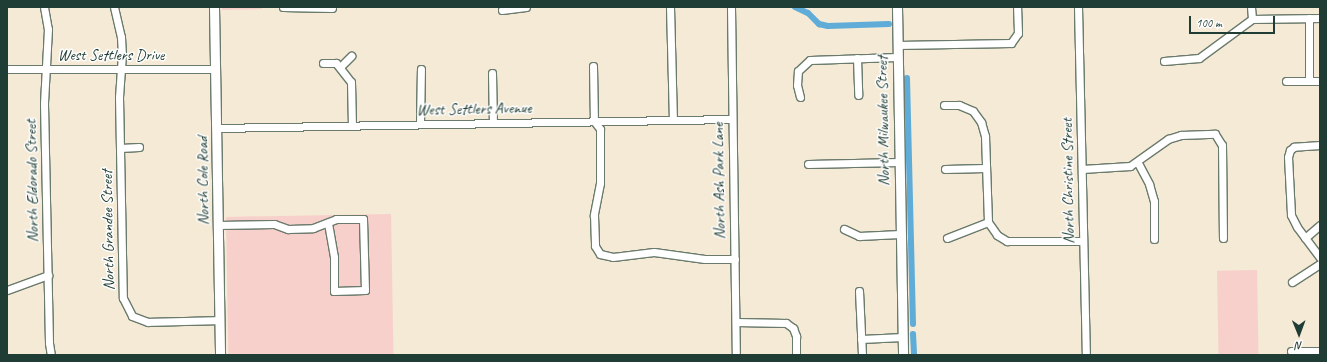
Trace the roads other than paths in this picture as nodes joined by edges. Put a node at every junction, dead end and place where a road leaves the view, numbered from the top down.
1 (44, 7) edge
2 (114, 7) edge
3 (214, 7) edge
4 (283, 7) edge
5 (526, 7) edge
6 (670, 7) edge
7 (731, 7) edge
8 (898, 7) edge
9 (1017, 7) edge
10 (1078, 7) edge
11 (1251, 7) edge
12 (332, 8) dead end
13 (502, 10) dead end
14 (1309, 18) junction
15 (1320, 18) edge
16 (1252, 19) junction
17 (897, 45) junction
18 (351, 56) dead end
19 (897, 57) junction
20 (857, 58) junction
21 (1164, 62) dead end
22 (323, 63) dead end
23 (593, 66) dead end
24 (340, 67) junction
25 (7, 69) edge
26 (47, 69) junction
27 (120, 69) junction
28 (216, 69) junction
29 (421, 69) dead end
30 (492, 73) dead end
31 (1309, 81) junction
32 (1320, 81) edge
33 (1286, 82) dead end
34 (858, 95) dead end
35 (800, 98) dead end
36 (944, 105) dead end
37 (732, 119) junction
38 (673, 120) junction
39 (594, 121) junction
40 (493, 123) junction
41 (420, 124) junction
42 (352, 125) junction
43 (217, 128) junction
44 (1320, 145) edge
45 (138, 147) dead end
46 (120, 148) junction
47 (899, 162) junction
48 (1138, 163) junction
49 (808, 164) dead end
50 (985, 168) junction
51 (945, 169) dead end
52 (1082, 170) junction
53 (988, 222) junction
54 (328, 223) junction
55 (218, 225) junction
56 (1320, 225) edge
57 (844, 229) dead end
58 (900, 234) junction
59 (947, 238) dead end
60 (1223, 238) dead end
61 (1305, 238) junction
62 (1154, 239) dead end
63 (1083, 241) junction
64 (1320, 257) edge
65 (734, 259) junction
66 (1320, 264) edge
67 (48, 274) junction
68 (1292, 282) dead end
69 (7, 290) edge
70 (859, 291) dead end
71 (220, 320) junction
72 (736, 322) junction
73 (903, 338) junction
74 (860, 339) junction
75 (1291, 343) dead end
76 (1320, 351) edge
77 (1291, 353) edge
78 (51, 355) edge
79 (220, 355) edge
80 (736, 355) edge
81 (796, 355) edge
82 (862, 355) edge
83 (903, 355) edge
84 (1086, 355) edge

1 - 26 street, North Eldorado Street
2 - 27 street, North Grandee Street
3 - 28 main road, North Cole Road
4 - 12 street
5 - 13 street
6 - 38 street
7 - 37 street, North Ash Park Lane
8 - 17 main road, North Milwaukee Street
9 - 17 street
10 - 52 street, North Christine Street
11 - 16 street
14 - 15 street
14 - 16 street
14 - 31 street
16 - 21 street
17 - 19 main road, North Milwaukee Street
18 - 24 street
19 - 20 street
19 - 47 main road, North Milwaukee Street
20 - 34 street
20 - 35 street
22 - 24 street
23 - 39 street
24 - 42 street
25 - 26 street, West Settlers Drive
26 - 27 street, West Settlers Drive
26 - 67 street, North Eldorado Street
27 - 28 street, West Settlers Drive
27 - 46 street, North Grandee Street
28 - 43 main road, North Cole Road
29 - 41 street
30 - 40 street
31 - 32 street
31 - 33 street
36 - 50 street
37 - 38 street, West Settlers Avenue
37 - 65 street, North Ash Park Lane
38 - 39 street, West Settlers Avenue
39 - 40 street, West Settlers Avenue
39 - 65 street
40 - 41 street, West Settlers Avenue
41 - 42 street, West Settlers Avenue
42 - 43 street, West Settlers Avenue
43 - 55 main road, North Cole Road
44 - 61 street
45 - 46 street, North Grandee Street
46 - 71 street, North Grandee Street
47 - 49 street
47 - 58 main road, North Milwaukee Street
48 - 52 street
48 - 60 street
48 - 62 street
50 - 51 street
50 - 53 street
52 - 63 street, North Christine Street
53 - 59 street
53 - 63 street
54 - 54 street
54 - 55 street
55 - 71 main road, North Cole Road
56 - 61 street
57 - 58 street
58 - 73 main road, North Milwaukee Street
61 - 64 street
63 - 84 street, North Christine Street
65 - 72 street, North Ash Park Lane
66 - 68 street
67 - 69 street
67 - 78 street, North Eldorado Street
70 - 74 street
71 - 79 main road, North Cole Road
72 - 80 street, North Ash Park Lane
72 - 81 street
73 - 74 street
73 - 83 main road, North Milwaukee Street
74 - 82 street
75 - 77 street
76 - 77 street

